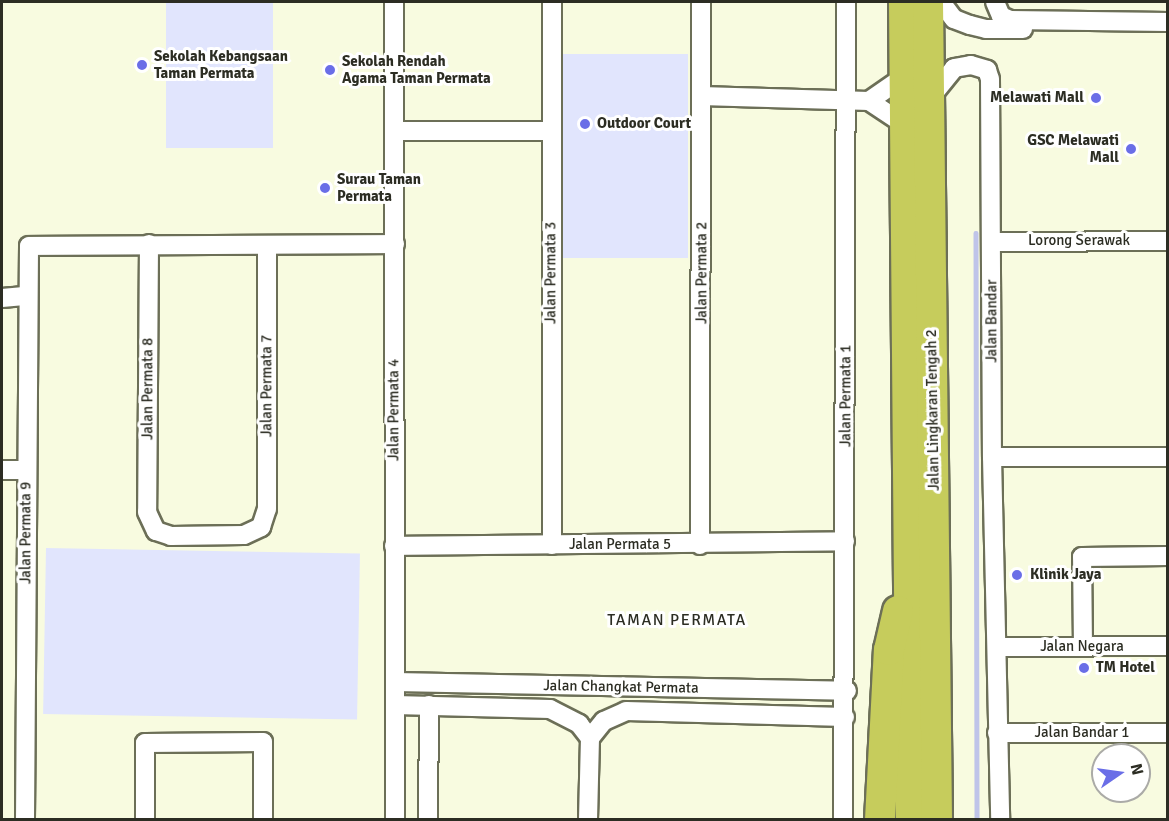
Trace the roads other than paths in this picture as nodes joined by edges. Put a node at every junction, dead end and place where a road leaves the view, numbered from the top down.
1 (394, 2) edge
2 (552, 2) edge
3 (701, 2) edge
4 (846, 2) edge
5 (904, 2) edge
6 (928, 2) edge
7 (941, 2) edge
8 (997, 7) edge
9 (1167, 22) edge
10 (1099, 23) junction
11 (970, 25) junction
12 (904, 76) junction
13 (701, 96) junction
14 (929, 99) junction
15 (847, 100) junction
16 (869, 101) junction
17 (905, 125) junction
18 (552, 130) junction
19 (395, 131) junction
20 (1167, 241) edge
21 (991, 242) junction
22 (149, 244) junction
23 (394, 244) junction
24 (267, 245) junction
25 (27, 296) junction
26 (2, 298) edge
27 (992, 457) junction
28 (1167, 457) edge
29 (26, 470) junction
30 (2, 471) edge
31 (261, 527) joint
32 (845, 541) junction
33 (700, 544) junction
34 (552, 545) junction
35 (394, 546) junction
36 (1167, 556) edge
37 (909, 561) junction
38 (1083, 646) junction
39 (1167, 646) edge
40 (997, 647) junction
41 (395, 682) junction
42 (847, 691) junction
43 (395, 705) junction
44 (429, 705) junction
45 (845, 717) junction
46 (997, 733) junction
47 (1167, 733) edge
48 (590, 738) junction
49 (25, 819) edge
50 (145, 819) edge
51 (263, 819) edge
52 (395, 819) edge
53 (428, 819) edge
54 (588, 819) edge
55 (843, 819) edge
56 (880, 819) edge
57 (912, 819) edge
58 (937, 819) edge
59 (1000, 819) edge

1 - 19 street, Jalan Permata 4
2 - 18 street, Jalan Permata 3
3 - 13 street, Jalan Permata 2
4 - 15 street, Jalan Permata 1
5 - 12 highway, Jalan Lingkaran Tengah 2
6 - 14 highway, Jalan Lingkaran Tengah 2
7 - 11 street
8 - 10 street
8 - 11 street
9 - 10 street
10 - 11 street
12 - 16 street
12 - 17 highway, Jalan Lingkaran Tengah 2
13 - 15 street
13 - 33 street, Jalan Permata 2
14 - 21 street, Jalan Bandar
14 - 58 highway, Jalan Lingkaran Tengah 2
15 - 16 street
15 - 32 street, Jalan Permata 1
16 - 17 street
17 - 37 highway, Jalan Lingkaran Tengah 2
18 - 19 street
18 - 34 street, Jalan Permata 3
19 - 23 street, Jalan Permata 4
20 - 21 street, Lorong Serawak
21 - 27 street, Jalan Bandar
22 - 24 street
22 - 25 street, Jalan Permata 9
22 - 31 street, Jalan Permata 8
23 - 24 street
23 - 35 street, Jalan Permata 4
24 - 31 street, Jalan Permata 7
25 - 26 street
25 - 29 street, Jalan Permata 9
27 - 28 street
27 - 40 street, Jalan Bandar
29 - 30 street
29 - 49 street, Jalan Permata 9
32 - 33 street, Jalan Permata 5
32 - 42 street, Jalan Permata 1
33 - 34 street, Jalan Permata 5
34 - 35 street, Jalan Permata 5
35 - 41 street, Jalan Permata 4
36 - 38 street
37 - 56 highway
37 - 57 highway, Jalan Lingkaran Tengah 2
38 - 39 street, Jalan Negara
38 - 40 street, Jalan Negara
40 - 46 street, Jalan Bandar
41 - 42 street, Jalan Changkat Permata
41 - 43 street, Jalan Permata 4
42 - 45 street, Jalan Permata 1
43 - 44 street, Jalan Changkat Permata
43 - 52 street, Jalan Permata 4
44 - 48 street, Jalan Changkat Permata
44 - 53 street
45 - 48 street, Jalan Changkat Permata
45 - 55 street, Jalan Permata 1
46 - 47 street, Jalan Bandar 1
46 - 59 street, Jalan Bandar
48 - 54 street
50 - 51 street

